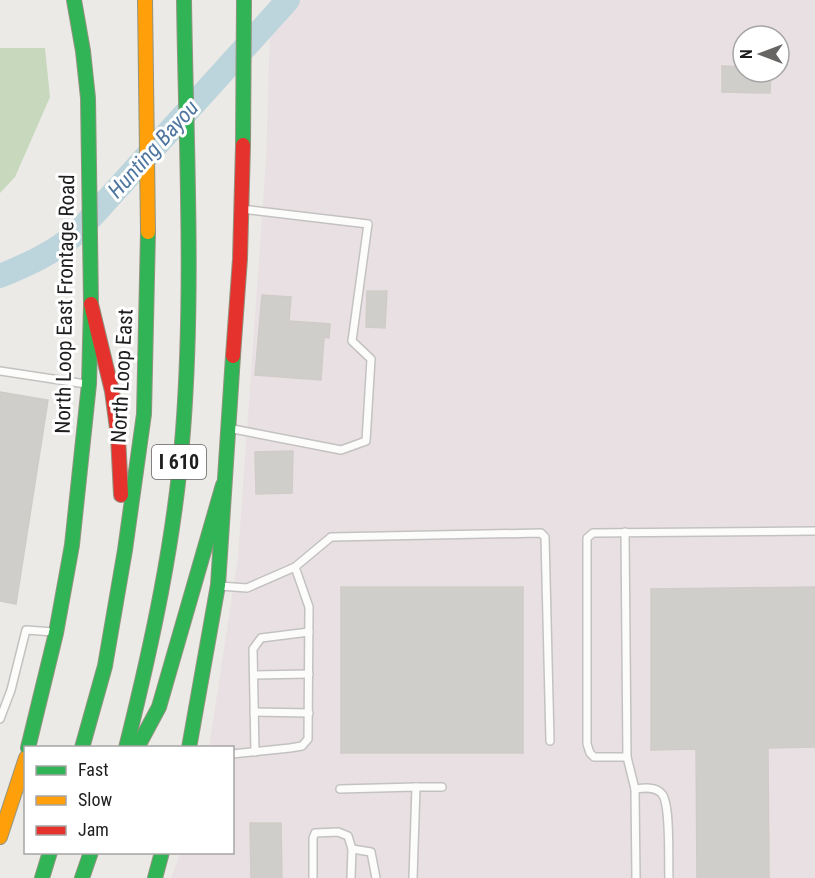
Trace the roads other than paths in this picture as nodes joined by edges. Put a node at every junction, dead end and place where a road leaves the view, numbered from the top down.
1 (74, 0) edge
2 (145, 0) edge
3 (184, 0) edge
4 (244, 0) edge
5 (242, 209) junction
6 (91, 304) junction
7 (0, 371) edge
8 (89, 384) junction
9 (228, 428) junction
10 (223, 485) junction
11 (815, 531) edge
12 (626, 532) junction
13 (125, 550) junction
14 (295, 567) junction
15 (218, 585) junction
16 (309, 632) junction
17 (56, 633) junction
18 (309, 674) junction
19 (254, 675) junction
20 (254, 712) junction
21 (309, 712) junction
22 (0, 719) edge
23 (550, 741) dead end
24 (28, 746) edge
25 (82, 746) edge
26 (126, 746) edge
27 (138, 746) edge
28 (189, 746) edge
29 (255, 752) junction
30 (234, 754) edge
31 (627, 757) junction
32 (24, 764) edge
33 (416, 787) junction
34 (442, 787) dead end
35 (340, 789) dead end
36 (635, 789) junction
37 (0, 837) edge
38 (352, 849) junction
39 (49, 854) edge
40 (91, 854) edge
41 (161, 854) edge
42 (42, 878) edge
43 (82, 878) edge
44 (155, 878) edge
45 (313, 878) edge
46 (351, 878) edge
47 (376, 878) edge
48 (413, 878) edge
49 (636, 878) edge
50 (669, 878) edge

1 - 6 main road, North Loop East Frontage Road
2 - 13 main road, North Loop East / I 610
3 - 26 main road, I 610
4 - 5 main road
5 - 9 main road
5 - 9 lane
6 - 8 main road, North Loop East Frontage Road
6 - 13 main road
7 - 8 lane
8 - 17 main road, North Loop East Frontage Road
9 - 10 main road
10 - 15 main road
10 - 27 main road
11 - 12 lane
12 - 31 lane
12 - 31 lane
13 - 25 main road, North Loop East / I 610
14 - 15 lane
14 - 16 lane
14 - 23 lane
15 - 28 main road
16 - 18 lane
16 - 19 lane
17 - 22 lane
17 - 24 main road, North Loop East Frontage Road
18 - 19 lane
18 - 21 lane
19 - 20 lane
20 - 21 lane
20 - 29 lane
21 - 29 lane
29 - 30 lane
31 - 36 lane
32 - 37 main road
33 - 34 lane
33 - 35 lane
33 - 48 lane
36 - 49 lane
36 - 50 lane
38 - 45 lane
38 - 46 lane
38 - 47 lane
39 - 42 main road
40 - 43 main road
41 - 44 main road

